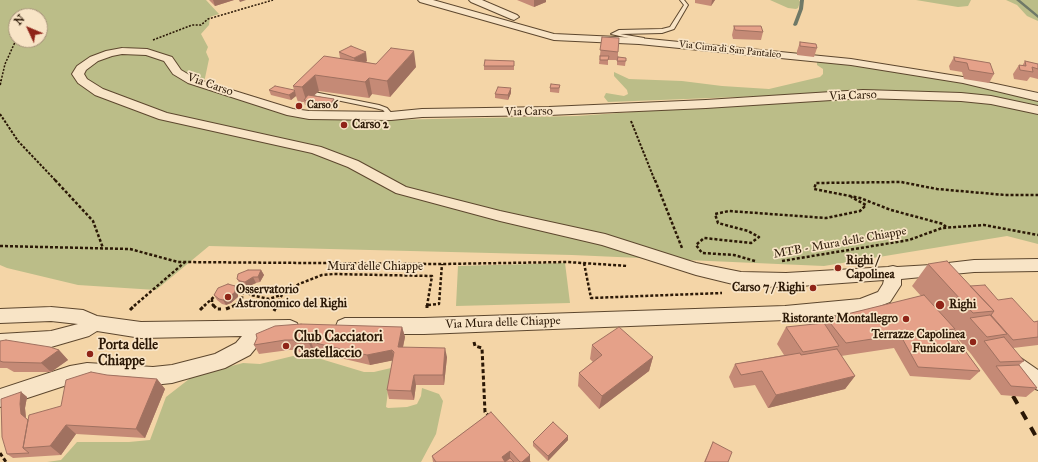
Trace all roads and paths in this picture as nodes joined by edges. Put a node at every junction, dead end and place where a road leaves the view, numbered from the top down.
1 (273, 0) edge
2 (423, 0) edge
3 (474, 0) edge
4 (682, 0) edge
5 (546, 36) junction
6 (671, 44) junction
7 (12, 48) edge
8 (147, 52) junction
9 (0, 84) edge
10 (314, 94) edge
11 (1038, 96) edge
12 (626, 108) junction
13 (1038, 110) edge
14 (0, 114) edge
15 (390, 116) junction
16 (1038, 195) edge
17 (851, 198) junction
18 (946, 227) junction
19 (1038, 235) edge
20 (0, 246) edge
21 (103, 248) junction
22 (185, 262) junction
23 (778, 262) dead end
24 (442, 264) junction
25 (759, 264) dead end
26 (1038, 265) edge
27 (689, 267) junction
28 (929, 271) junction
29 (893, 272) junction
30 (942, 286) edge
31 (230, 287) edge
32 (243, 291) junction
33 (218, 293) edge
34 (725, 293) dead end
35 (282, 295) junction
36 (212, 299) junction
37 (428, 305) junction
38 (130, 310) dead end
39 (427, 311) dead end
40 (0, 316) edge
41 (94, 322) junction
42 (330, 327) edge
43 (308, 328) edge
44 (263, 329) junction
45 (184, 330) junction
46 (0, 342) edge
47 (475, 346) dead end
48 (993, 346) edge
49 (1038, 381) edge
50 (0, 398) edge
51 (490, 417) edge
52 (0, 453) edge
53 (6, 462) edge

1 - 8 path
2 - 5 street, Via Cima di San Pantaleo
3 - 5 street
4 - 6 lane
5 - 6 street, Via Cima di San Pantaleo
6 - 11 street, Via Cima di San Pantaleo
7 - 9 path
8 - 15 street, Via Carso
8 - 27 street, Via Carso
10 - 15 lane
12 - 13 street, Via Carso
12 - 15 street, Via Carso
12 - 27 path
14 - 21 path
16 - 17 path
17 - 18 path
17 - 25 path
18 - 19 path, MTB - Mura delle Chiappe
18 - 23 path, MTB - Mura delle Chiappe
20 - 21 path
21 - 22 path
22 - 24 path
22 - 38 path
24 - 34 path
24 - 37 path, Mura delle Chiappe
26 - 28 street, Via Carso
27 - 29 street, Via Carso
28 - 29 street, Via Carso
28 - 30 street
29 - 42 street, Via Mura delle Chiappe
31 - 32 path
32 - 35 path
32 - 36 path
33 - 36 path
35 - 37 path, Mura delle Chiappe
35 - 44 path
36 - 45 path
37 - 39 path, Mura delle Chiappe
40 - 41 street
41 - 45 street
41 - 46 street
43 - 44 street
44 - 45 street
44 - 50 street
47 - 51 path
48 - 49 street
52 - 53 path

